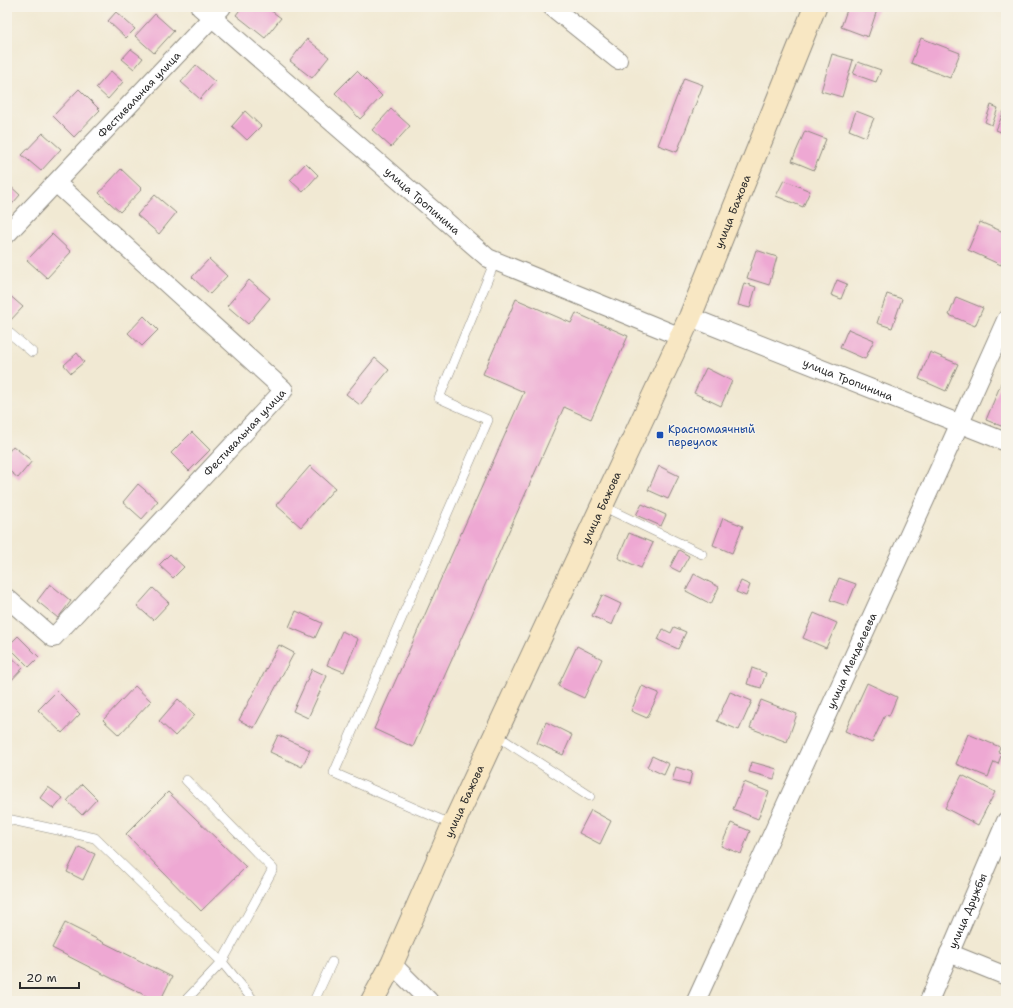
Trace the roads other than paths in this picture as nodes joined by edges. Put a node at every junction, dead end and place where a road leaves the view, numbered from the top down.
1 (552, 7) edge
2 (815, 7) edge
3 (211, 10) edge
4 (618, 60) dead end
5 (56, 182) junction
6 (7, 234) edge
7 (495, 260) junction
8 (690, 317) junction
9 (1006, 320) edge
10 (7, 331) edge
11 (681, 337) junction
12 (32, 352) dead end
13 (960, 424) junction
14 (1006, 442) edge
15 (602, 506) junction
16 (702, 554) dead end
17 (7, 598) edge
18 (496, 735) junction
19 (186, 780) dead end
20 (590, 796) dead end
21 (7, 819) edge
22 (1006, 821) edge
23 (453, 825) junction
24 (950, 953) junction
25 (222, 962) junction
26 (332, 962) dead end
27 (392, 964) junction
28 (1006, 976) edge
29 (186, 1001) edge
30 (254, 1001) edge
31 (314, 1001) edge
32 (372, 1001) edge
33 (429, 1001) edge
34 (696, 1001) edge
35 (929, 1001) edge

1 - 4 street
2 - 8 main road, улица Бажова
3 - 5 street, Фестивальная улица
3 - 7 street, улица Тропинина
5 - 6 street, Фестивальная улица
5 - 17 street, Фестивальная улица
7 - 11 street, улица Тропинина
7 - 23 lane
8 - 11 main road, улица Бажова
8 - 13 street, улица Тропинина
9 - 13 street, улица Менделеева
10 - 12 lane
11 - 15 main road, улица Бажова
13 - 14 street, улица Тропинина
13 - 34 street, улица Менделеева
15 - 16 lane
15 - 18 main road, улица Бажова
18 - 20 lane
18 - 23 main road, улица Бажова
19 - 25 lane
21 - 25 lane
22 - 24 street, улица Дружбы
23 - 27 main road, улица Бажова
24 - 28 street
24 - 35 street, улица Дружбы
25 - 29 lane
25 - 30 lane
26 - 31 lane
27 - 32 main road, улица Бажова
27 - 33 street

